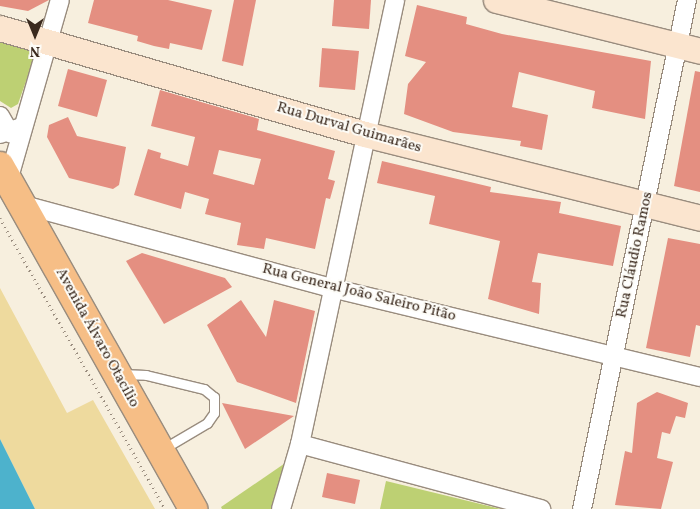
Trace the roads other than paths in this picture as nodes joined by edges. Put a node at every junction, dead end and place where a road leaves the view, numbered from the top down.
1 (60, 0) edge
2 (395, 0) edge
3 (496, 0) edge
4 (687, 0) edge
5 (0, 28) edge
6 (48, 39) junction
7 (689, 49) edge
8 (0, 116) edge
9 (10, 131) edge
10 (364, 134) junction
11 (7, 192) edge
12 (646, 206) junction
13 (700, 218) edge
14 (332, 288) junction
15 (613, 353) junction
16 (117, 374) junction
17 (700, 376) edge
18 (300, 444) junction
19 (161, 451) junction
20 (193, 509) edge
21 (281, 509) edge
22 (541, 509) edge
23 (582, 509) edge

1 - 6 street
2 - 10 street
3 - 7 street
4 - 7 street, Rua Cláudio Ramos
5 - 6 street, Rua Durval Guimarães
6 - 9 street
6 - 10 street, Rua Durval Guimarães
7 - 12 street, Rua Cláudio Ramos
8 - 9 street
9 - 11 street
10 - 12 street, Rua Durval Guimarães
10 - 14 street
11 - 14 street, Rua General João Saleiro Pitão
11 - 16 main road, Avenida Álvaro Otacílio
12 - 13 street, Rua Durval Guimarães
12 - 15 street, Rua Cláudio Ramos
14 - 15 street, Rua General João Saleiro Pitão
14 - 18 street
15 - 17 street, Rua General João Saleiro Pitão
15 - 23 street, Rua Cláudio Ramos
16 - 19 main road, Avenida Álvaro Otacílio
16 - 19 lane
18 - 21 street
18 - 22 street
19 - 20 main road, Avenida Álvaro Otacílio

